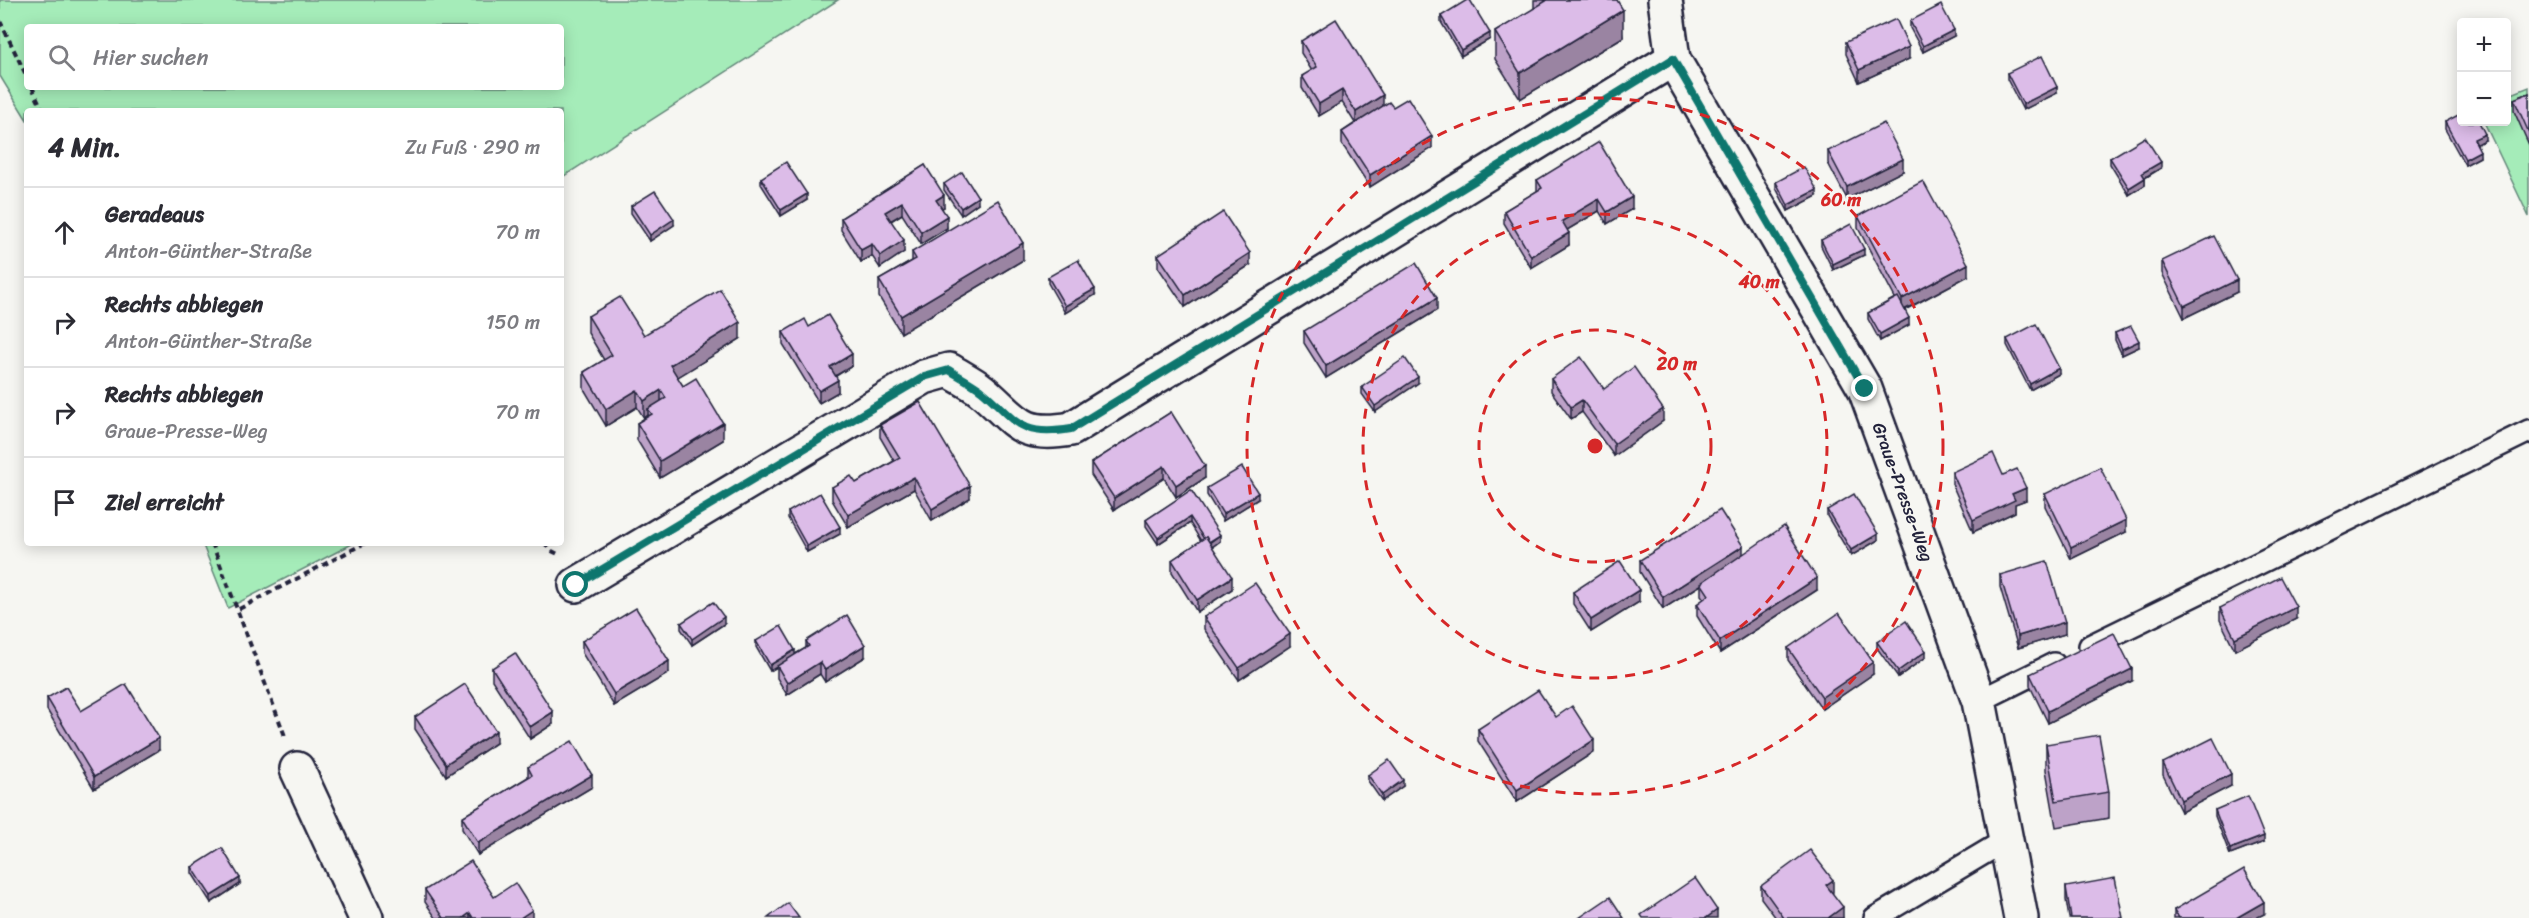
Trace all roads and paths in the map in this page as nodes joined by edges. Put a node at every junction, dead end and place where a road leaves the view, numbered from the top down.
1 (1665, 0) edge
2 (0, 21) edge
3 (1673, 59) junction
4 (24, 71) edge
5 (33, 90) edge
6 (42, 108) edge
7 (2529, 431) edge
8 (213, 546) edge
9 (359, 546) edge
10 (576, 585) dead end
11 (239, 609) junction
12 (1979, 701) junction
13 (297, 769) joint
14 (2006, 840) junction
15 (366, 918) edge
16 (1875, 918) edge
17 (2021, 918) edge

1 - 3 street, Graue-Presse-Weg
2 - 4 path
3 - 10 street
3 - 12 street, Graue-Presse-Weg
5 - 6 path
7 - 12 lane
8 - 11 path
9 - 11 path
11 - 13 path
12 - 14 street, Graue-Presse-Weg
13 - 15 street
14 - 16 lane
14 - 17 street, Graue-Presse-Weg

